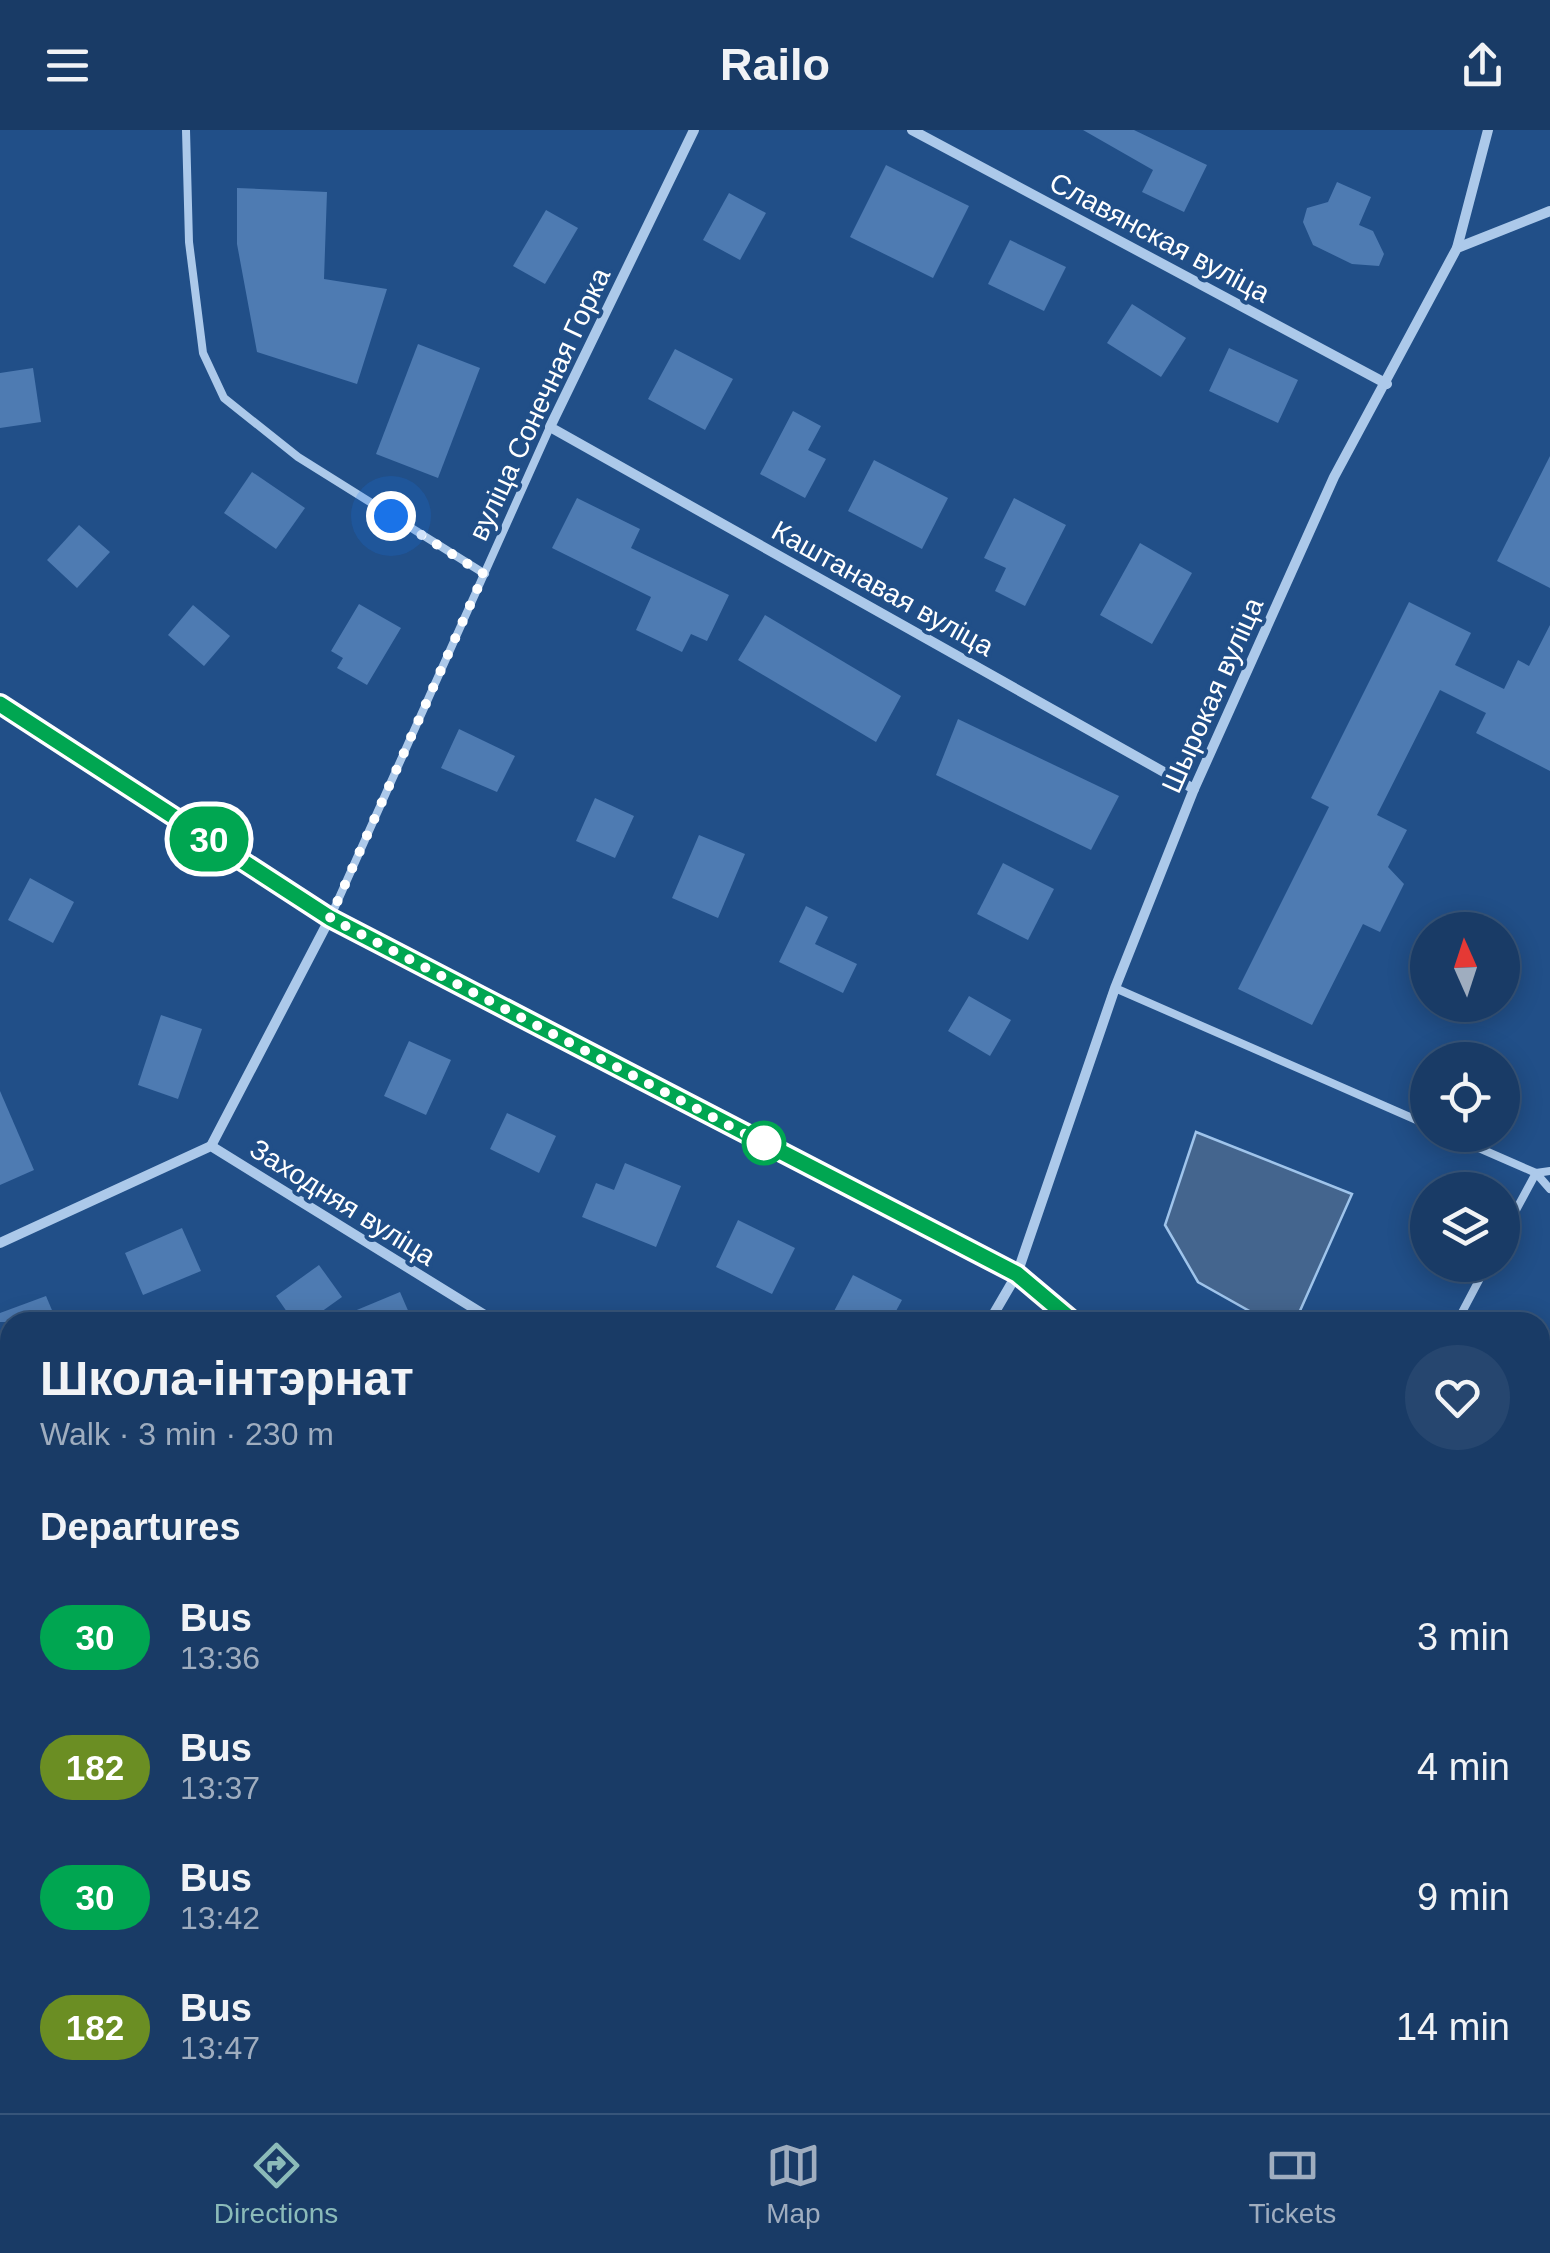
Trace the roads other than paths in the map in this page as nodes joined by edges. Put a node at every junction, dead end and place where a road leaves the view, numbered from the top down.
1 (186, 130) edge
2 (694, 130) edge
3 (912, 130) edge
4 (1488, 130) edge
5 (1550, 211) edge
6 (1456, 248) junction
7 (1387, 384) junction
8 (550, 427) junction
9 (484, 574) junction
10 (0, 704) edge
11 (1194, 789) junction
12 (330, 918) junction
13 (1115, 988) junction
14 (1410, 1117) edge
15 (211, 1146) junction
16 (1488, 1152) edge
17 (1550, 1171) edge
18 (1536, 1173) junction
19 (1550, 1189) edge
20 (1520, 1203) edge
21 (0, 1244) edge
22 (1017, 1274) junction
23 (1478, 1282) edge
24 (480, 1312) edge
25 (995, 1312) edge
26 (1062, 1312) edge
27 (1462, 1312) edge

1 - 9 lane
2 - 8 street, вуліца Сонечная Горка
3 - 7 street, Славянская вуліца
4 - 6 street, Шырокая вуліца
5 - 6 street
6 - 7 street, Шырокая вуліца
7 - 11 street, Шырокая вуліца
8 - 9 lane, вуліца Сонечная Горка
8 - 11 street, Каштанавая вуліца
9 - 12 lane, вуліца Сонечная Горка
10 - 12 street
11 - 13 street, Шырокая вуліца
12 - 15 street
12 - 22 street
13 - 14 lane
13 - 22 street, Шырокая вуліца
15 - 21 street, Заходняя вуліца
15 - 24 street, Заходняя вуліца
16 - 18 lane
17 - 18 lane
18 - 19 lane
18 - 20 lane
22 - 25 street, Шырокая вуліца
22 - 26 street
23 - 27 lane

